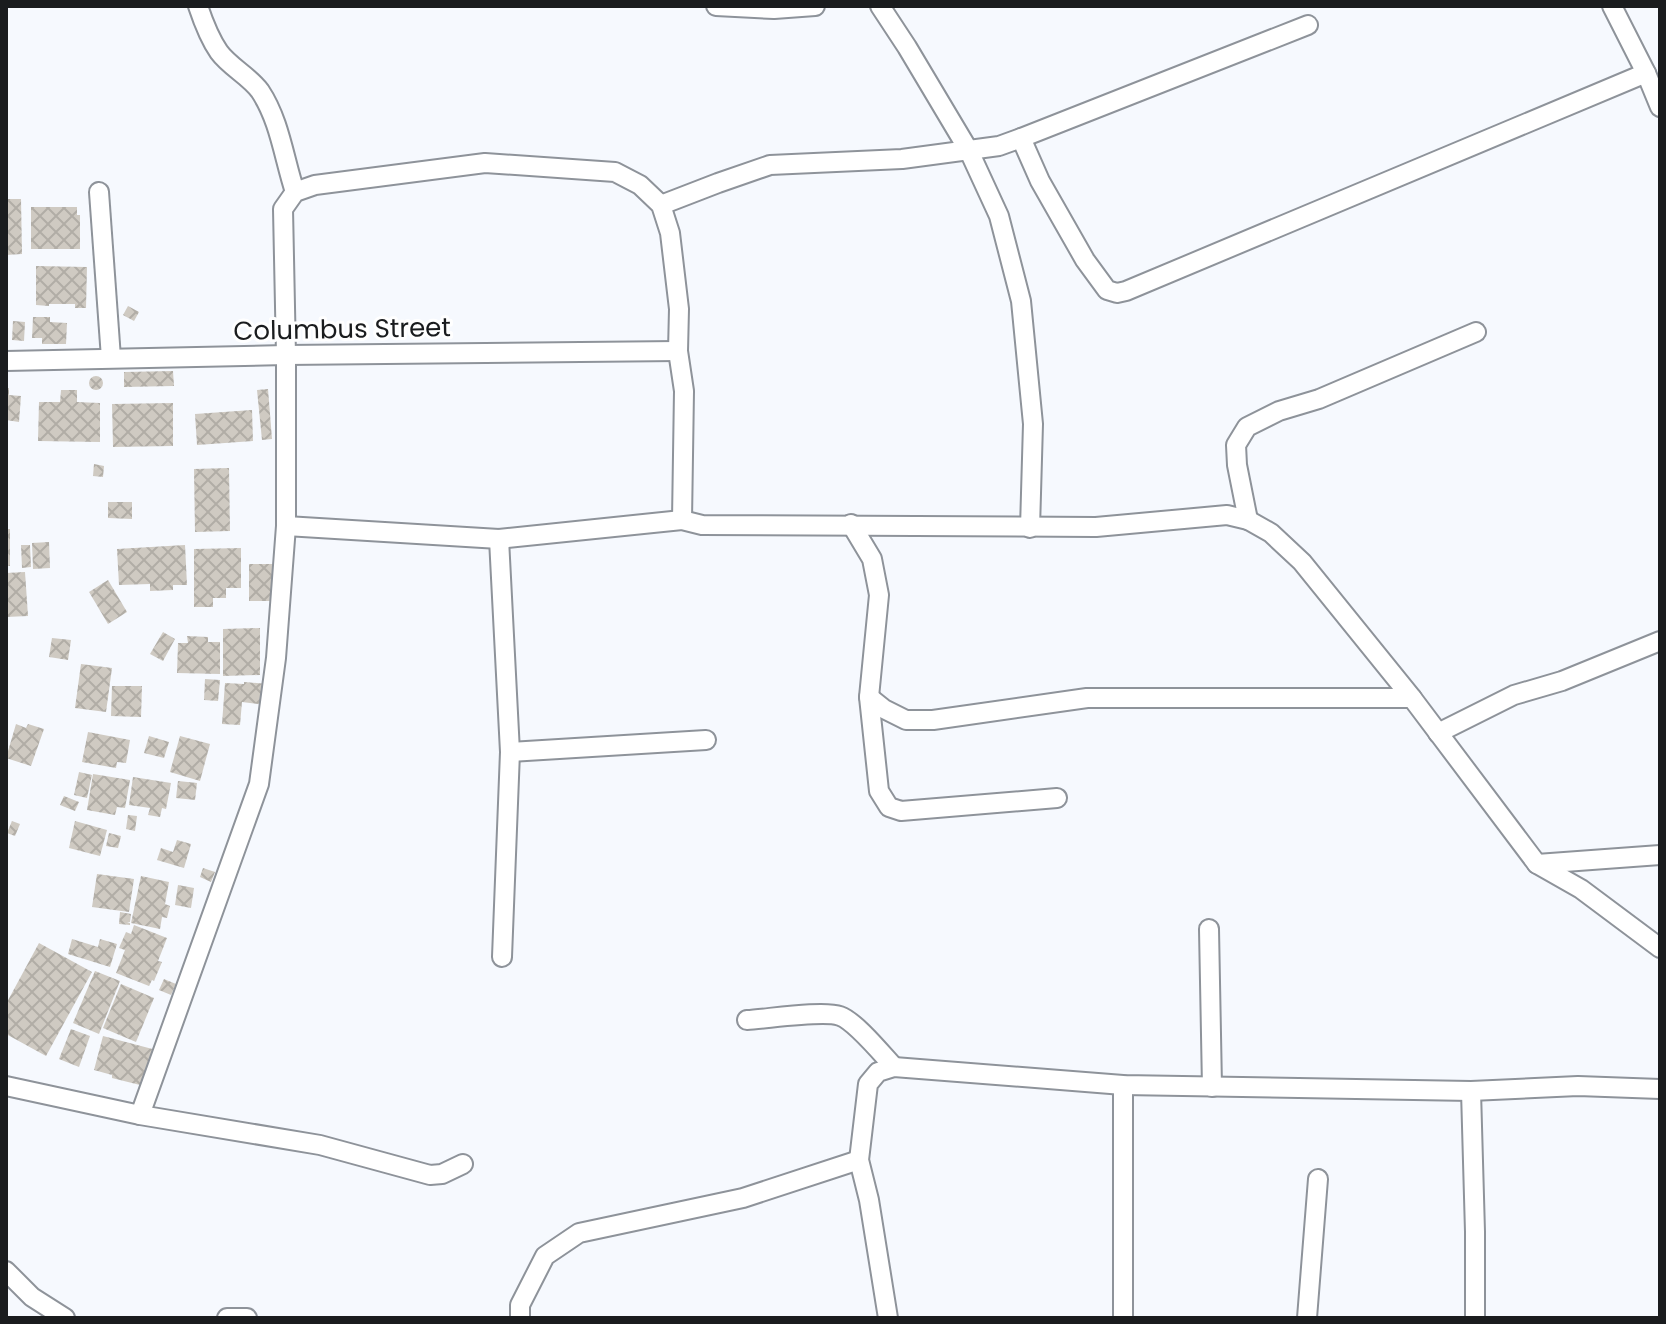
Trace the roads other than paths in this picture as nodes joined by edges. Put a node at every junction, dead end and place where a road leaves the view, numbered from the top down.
1 (198, 6) edge
2 (716, 6) edge
3 (815, 6) edge
4 (880, 6) edge
5 (1612, 6) edge
6 (1308, 25) dead end
7 (1646, 73) junction
8 (1660, 107) edge
9 (1021, 138) junction
10 (969, 151) junction
11 (99, 192) dead end
12 (295, 192) junction
13 (661, 205) junction
14 (1476, 332) dead end
15 (678, 351) junction
16 (286, 355) junction
17 (111, 358) junction
18 (6, 361) edge
19 (682, 520) junction
20 (1248, 520) junction
21 (851, 524) junction
22 (286, 526) junction
23 (1030, 528) junction
24 (499, 539) junction
25 (1660, 641) edge
26 (869, 697) junction
27 (1412, 698) junction
28 (1438, 733) junction
29 (706, 740) dead end
30 (510, 752) junction
31 (1057, 798) dead end
32 (1660, 855) edge
33 (1537, 864) junction
34 (1209, 929) dead end
35 (1660, 948) edge
36 (502, 957) dead end
37 (747, 1020) dead end
38 (894, 1067) junction
39 (1123, 1085) junction
40 (6, 1086) edge
41 (1212, 1087) junction
42 (1660, 1089) edge
43 (1471, 1091) junction
44 (140, 1115) junction
45 (859, 1160) junction
46 (463, 1164) dead end
47 (1318, 1179) dead end
48 (8, 1275) edge
49 (65, 1318) edge
50 (227, 1318) edge
51 (247, 1318) edge
52 (520, 1318) edge
53 (888, 1318) edge
54 (1123, 1318) edge
55 (1307, 1318) edge
56 (1475, 1318) edge

1 - 12 street
2 - 3 street
4 - 10 street
5 - 7 street
6 - 9 street
7 - 8 street
7 - 9 street
9 - 10 street
10 - 13 street
10 - 23 street
11 - 17 street
12 - 13 street
12 - 16 street
13 - 15 street
14 - 20 street
15 - 16 street, Columbus Street
15 - 19 street
16 - 17 street, Columbus Street
16 - 22 street
17 - 18 street, Columbus Street
19 - 21 street
19 - 24 street
20 - 23 street
20 - 27 street
21 - 23 street
21 - 26 street
22 - 24 street
22 - 44 street
24 - 30 street
25 - 28 street
26 - 27 street
26 - 31 street
27 - 28 street
28 - 33 street
29 - 30 street
30 - 36 street
32 - 33 street
33 - 35 street
34 - 41 street
37 - 38 street
38 - 39 street
38 - 45 street
39 - 41 street
39 - 54 street
40 - 44 street
41 - 43 street
42 - 43 street
43 - 56 street
44 - 46 street
45 - 52 street
45 - 53 street
47 - 55 street
48 - 49 street
50 - 51 street

